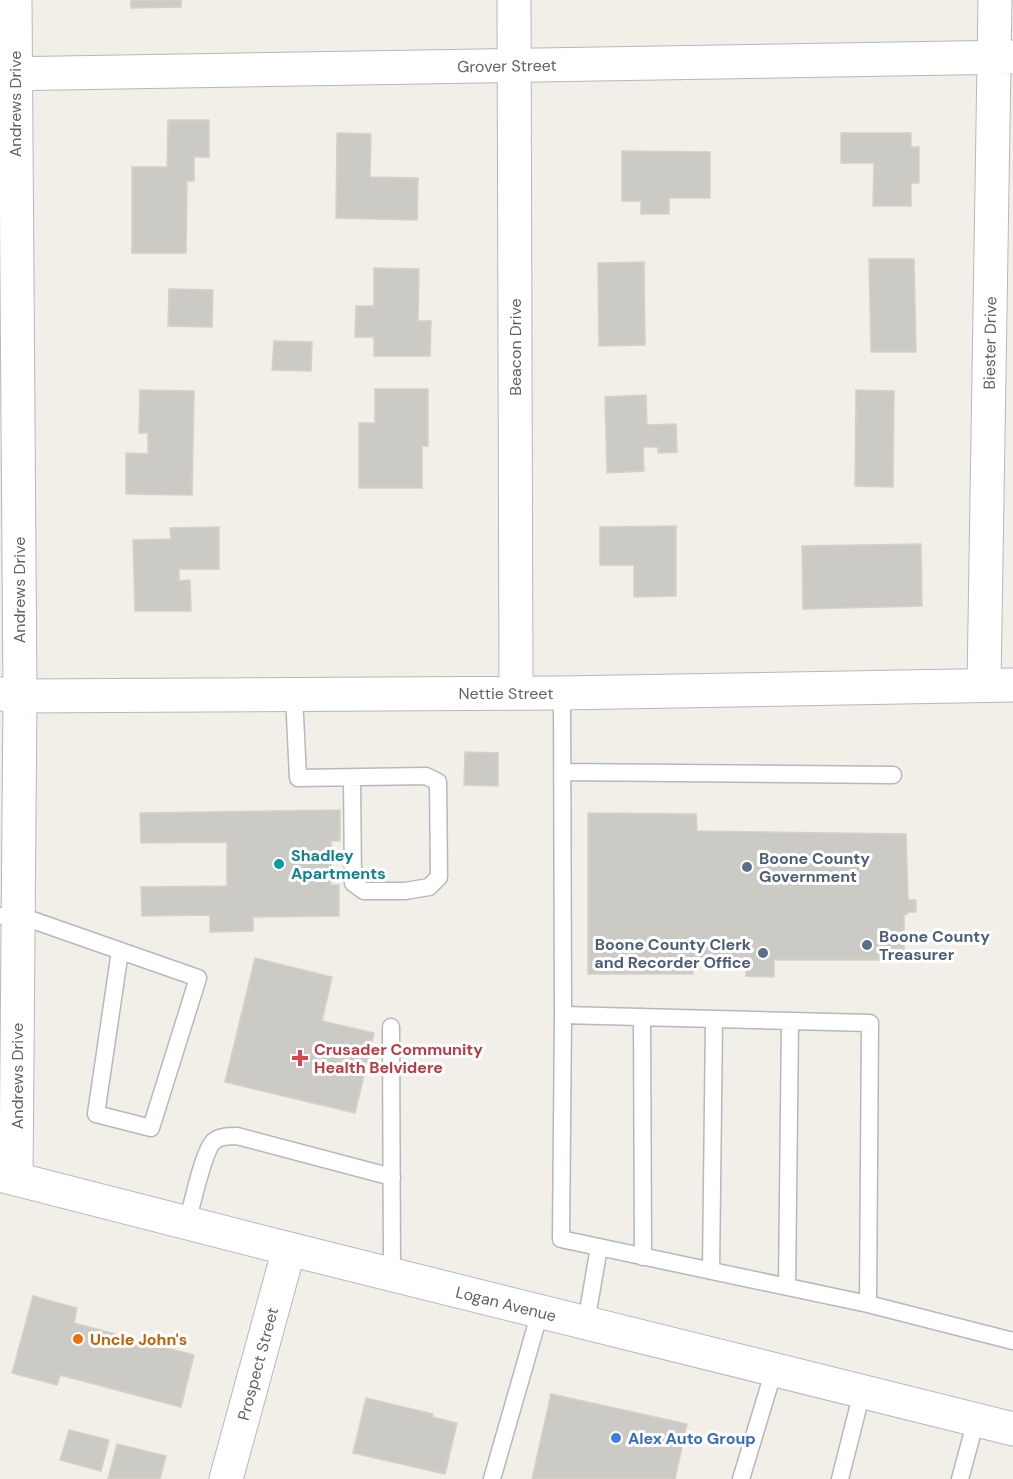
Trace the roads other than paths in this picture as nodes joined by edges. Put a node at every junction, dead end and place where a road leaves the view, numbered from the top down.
1 (15, 0) edge
2 (514, 0) edge
3 (995, 0) edge
4 (1004, 57) edge
5 (514, 66) junction
6 (8, 74) edge
7 (999, 685) edge
8 (516, 693) junction
9 (562, 693) junction
10 (294, 694) junction
11 (10, 695) edge
12 (562, 772) junction
13 (893, 775) dead end
14 (352, 778) junction
15 (9, 916) edge
16 (120, 951) junction
17 (563, 1015) junction
18 (642, 1017) junction
19 (714, 1019) junction
20 (790, 1021) junction
21 (391, 1027) dead end
22 (8, 1177) edge
23 (392, 1177) junction
24 (187, 1223) junction
25 (599, 1247) junction
26 (289, 1250) junction
27 (643, 1257) junction
28 (711, 1271) junction
29 (392, 1275) junction
30 (787, 1287) junction
31 (868, 1304) junction
32 (540, 1312) junction
33 (586, 1323) junction
34 (1013, 1341) edge
35 (774, 1370) junction
36 (862, 1392) junction
37 (976, 1420) junction
38 (1013, 1430) edge
39 (226, 1479) edge
40 (492, 1479) edge
41 (741, 1479) edge
42 (841, 1479) edge
43 (960, 1479) edge

1 - 6 street, Andrews Drive
2 - 5 street, Beacon Drive
3 - 4 street, Biester Drive
4 - 5 street, Grover Street
4 - 7 street, Biester Drive
5 - 6 street, Grover Street
5 - 8 street, Beacon Drive
6 - 11 street, Andrews Drive
7 - 9 street, Nettie Street
8 - 9 street, Nettie Street
8 - 10 street, Nettie Street
9 - 12 lane
10 - 11 street, Nettie Street
10 - 14 lane
11 - 15 street, Andrews Drive
12 - 13 lane
12 - 17 lane
14 - 14 lane
15 - 16 lane
15 - 22 street, Andrews Drive
16 - 16 lane
17 - 18 lane
17 - 25 lane
18 - 19 lane
18 - 27 lane
19 - 20 lane
19 - 28 lane
20 - 30 lane
20 - 31 lane
21 - 23 lane
22 - 24 street, Logan Avenue
23 - 24 lane
23 - 29 lane
24 - 26 street, Logan Avenue
25 - 27 lane
25 - 33 lane
26 - 29 street, Logan Avenue
26 - 39 street, Prospect Street
27 - 28 lane
28 - 30 lane
29 - 32 street, Logan Avenue
30 - 31 lane
31 - 34 lane
32 - 33 street, Logan Avenue
32 - 40 lane
33 - 35 street, Logan Avenue
35 - 36 street, Logan Avenue
35 - 41 lane
36 - 37 street, Logan Avenue
36 - 42 lane
37 - 38 street, Logan Avenue
37 - 43 lane

